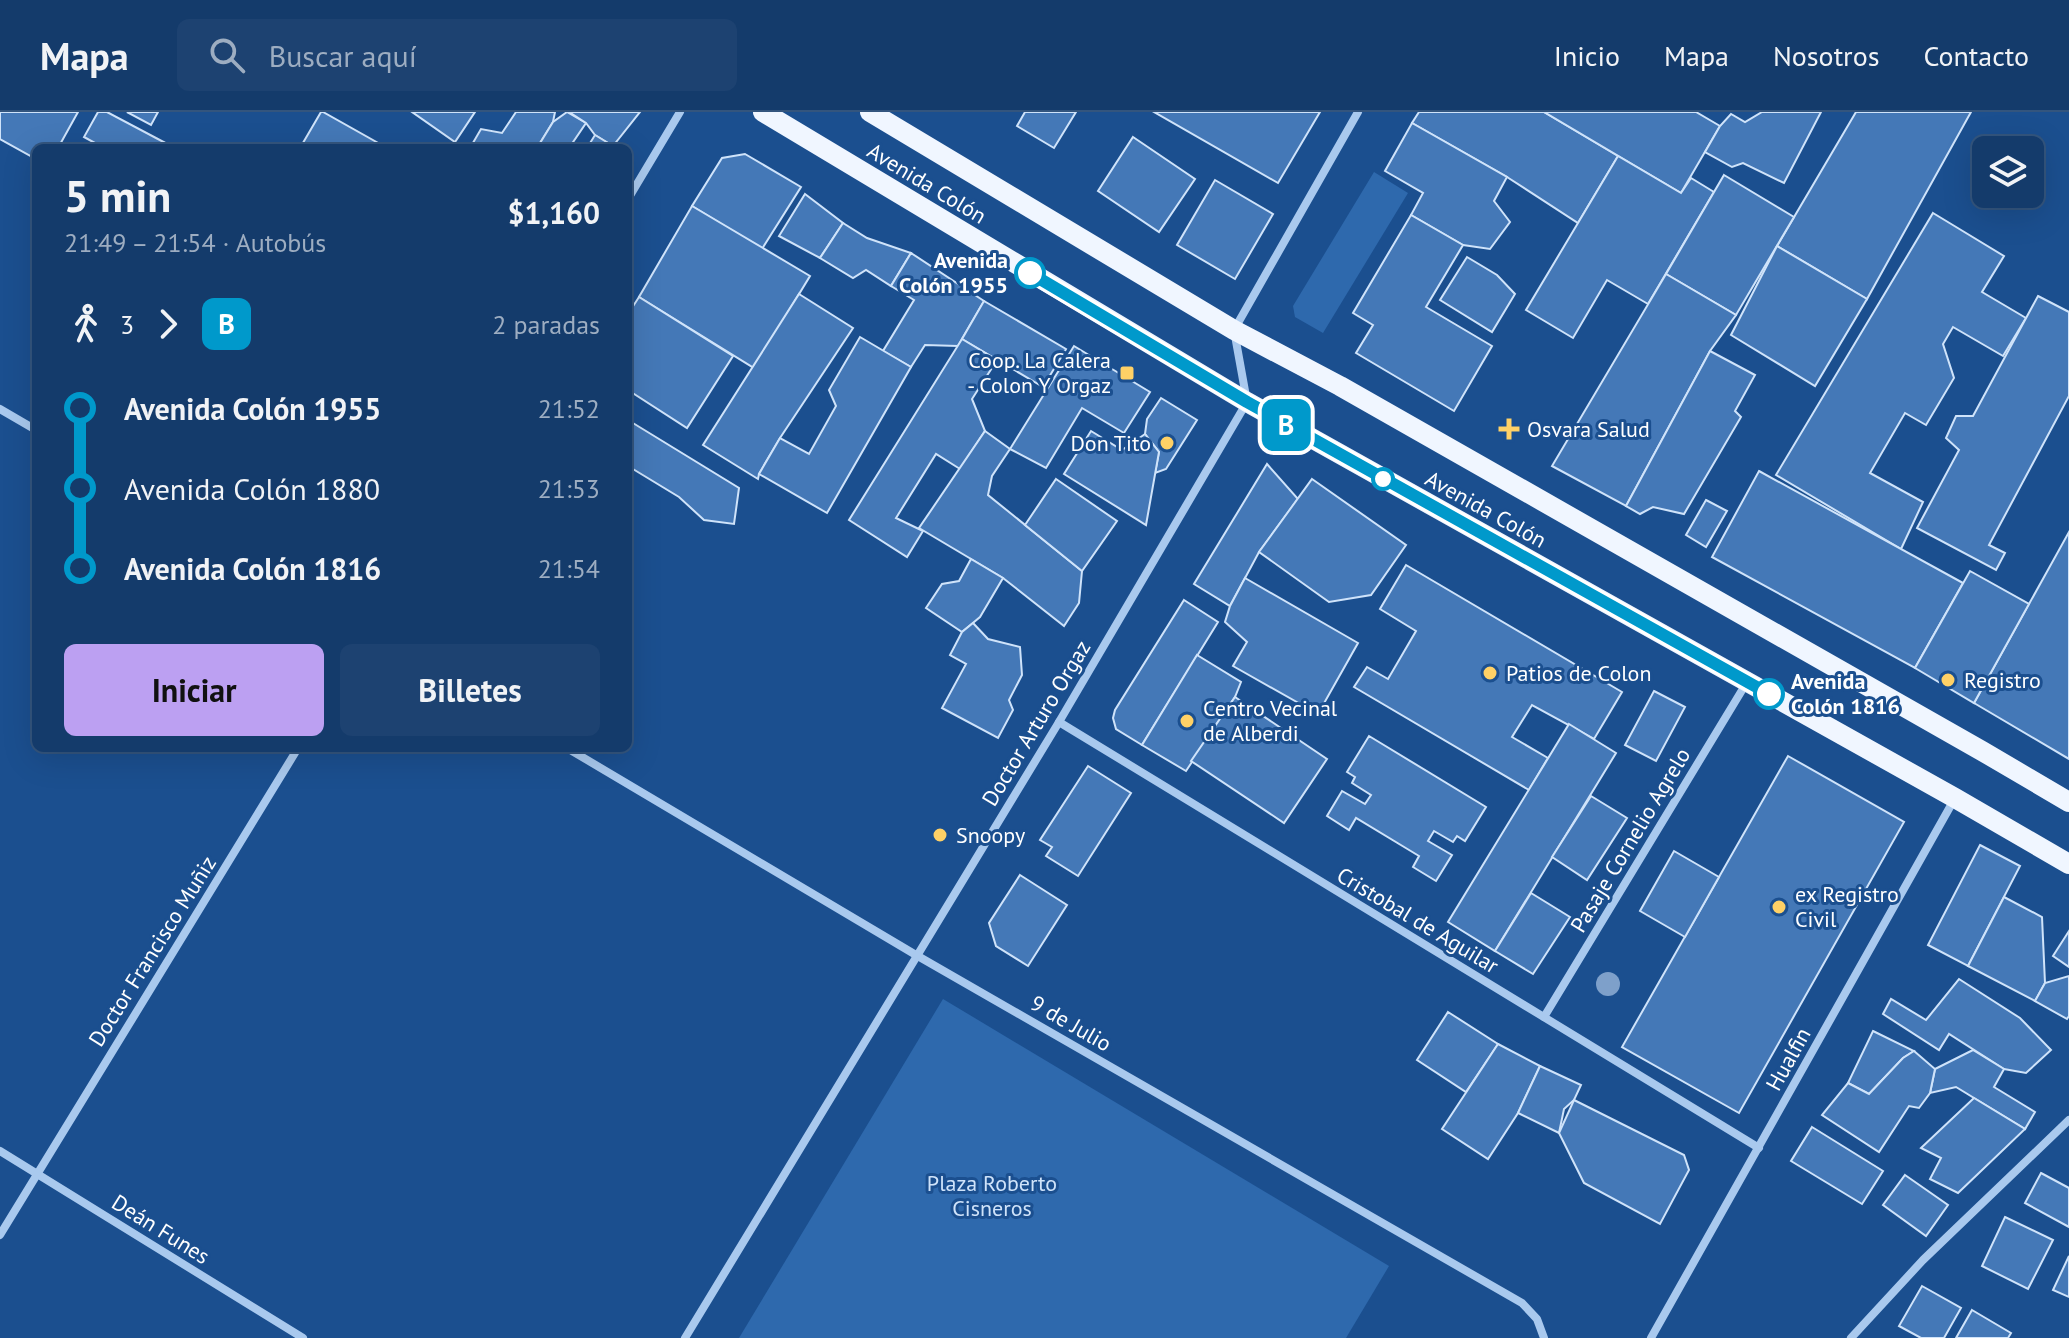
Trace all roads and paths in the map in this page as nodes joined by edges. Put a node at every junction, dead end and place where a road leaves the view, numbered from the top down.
1 (680, 112) edge
2 (763, 112) edge
3 (870, 112) edge
4 (1358, 112) edge
5 (632, 192) edge
6 (1234, 330) junction
7 (1247, 402) junction
8 (0, 409) edge
9 (32, 428) edge
10 (1747, 682) junction
11 (1059, 722) junction
12 (296, 752) edge
13 (574, 752) edge
14 (1955, 798) junction
15 (2069, 802) edge
16 (2069, 864) edge
17 (916, 955) junction
18 (1544, 1017) junction
19 (2069, 1120) edge
20 (1759, 1148) junction
21 (0, 1151) edge
22 (37, 1174) junction
23 (0, 1235) edge
24 (303, 1338) edge
25 (685, 1338) edge
26 (1544, 1338) edge
27 (1651, 1338) edge
28 (1851, 1338) edge

1 - 5 street
2 - 7 main road, Avenida Colón
3 - 6 main road, Avenida Colón
4 - 6 street
6 - 7 street
6 - 15 main road, Avenida Colón
7 - 10 main road, Avenida Colón
7 - 11 street, Doctor Arturo Orgaz
8 - 9 street
10 - 14 main road, Avenida Colón
10 - 18 street, Pasaje Cornelio Agrelo
11 - 17 street, Doctor Arturo Orgaz
11 - 18 street, Cristobal de Aguilar
12 - 22 street, Doctor Francisco Muñiz
13 - 17 street, 9 de Julio
14 - 16 main road, Avenida Colón
14 - 20 street, Hualfin
17 - 25 street, Doctor Arturo Orgaz
17 - 26 street, 9 de Julio
18 - 20 street, Cristobal de Aguilar
19 - 28 street
20 - 27 street, Hualfin
21 - 22 street, Deán Funes
22 - 23 street, Doctor Francisco Muñiz
22 - 24 street, Deán Funes

